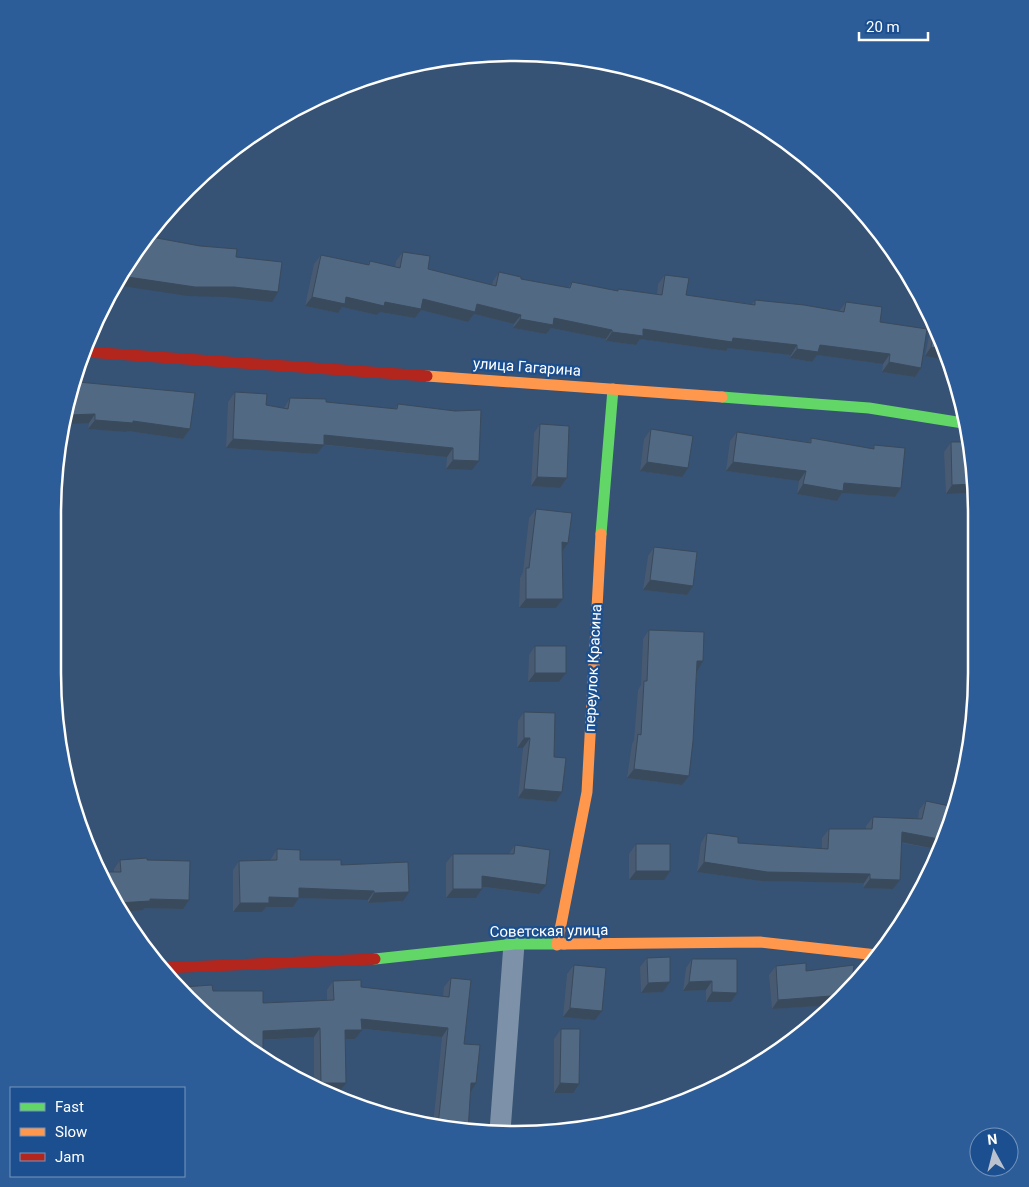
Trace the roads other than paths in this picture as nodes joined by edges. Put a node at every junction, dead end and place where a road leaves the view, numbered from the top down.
1 (92, 352) edge
2 (613, 388) junction
3 (958, 422) edge
4 (514, 944) junction
5 (557, 945) junction
6 (869, 954) edge
7 (171, 968) edge
8 (500, 1126) edge

1 - 2 street, улица Гагарина
2 - 3 street, улица Гагарина
2 - 5 street, переулок Красина
4 - 5 street, Советская улица
4 - 7 street, Советская улица
4 - 8 street
5 - 6 street, Советская улица

